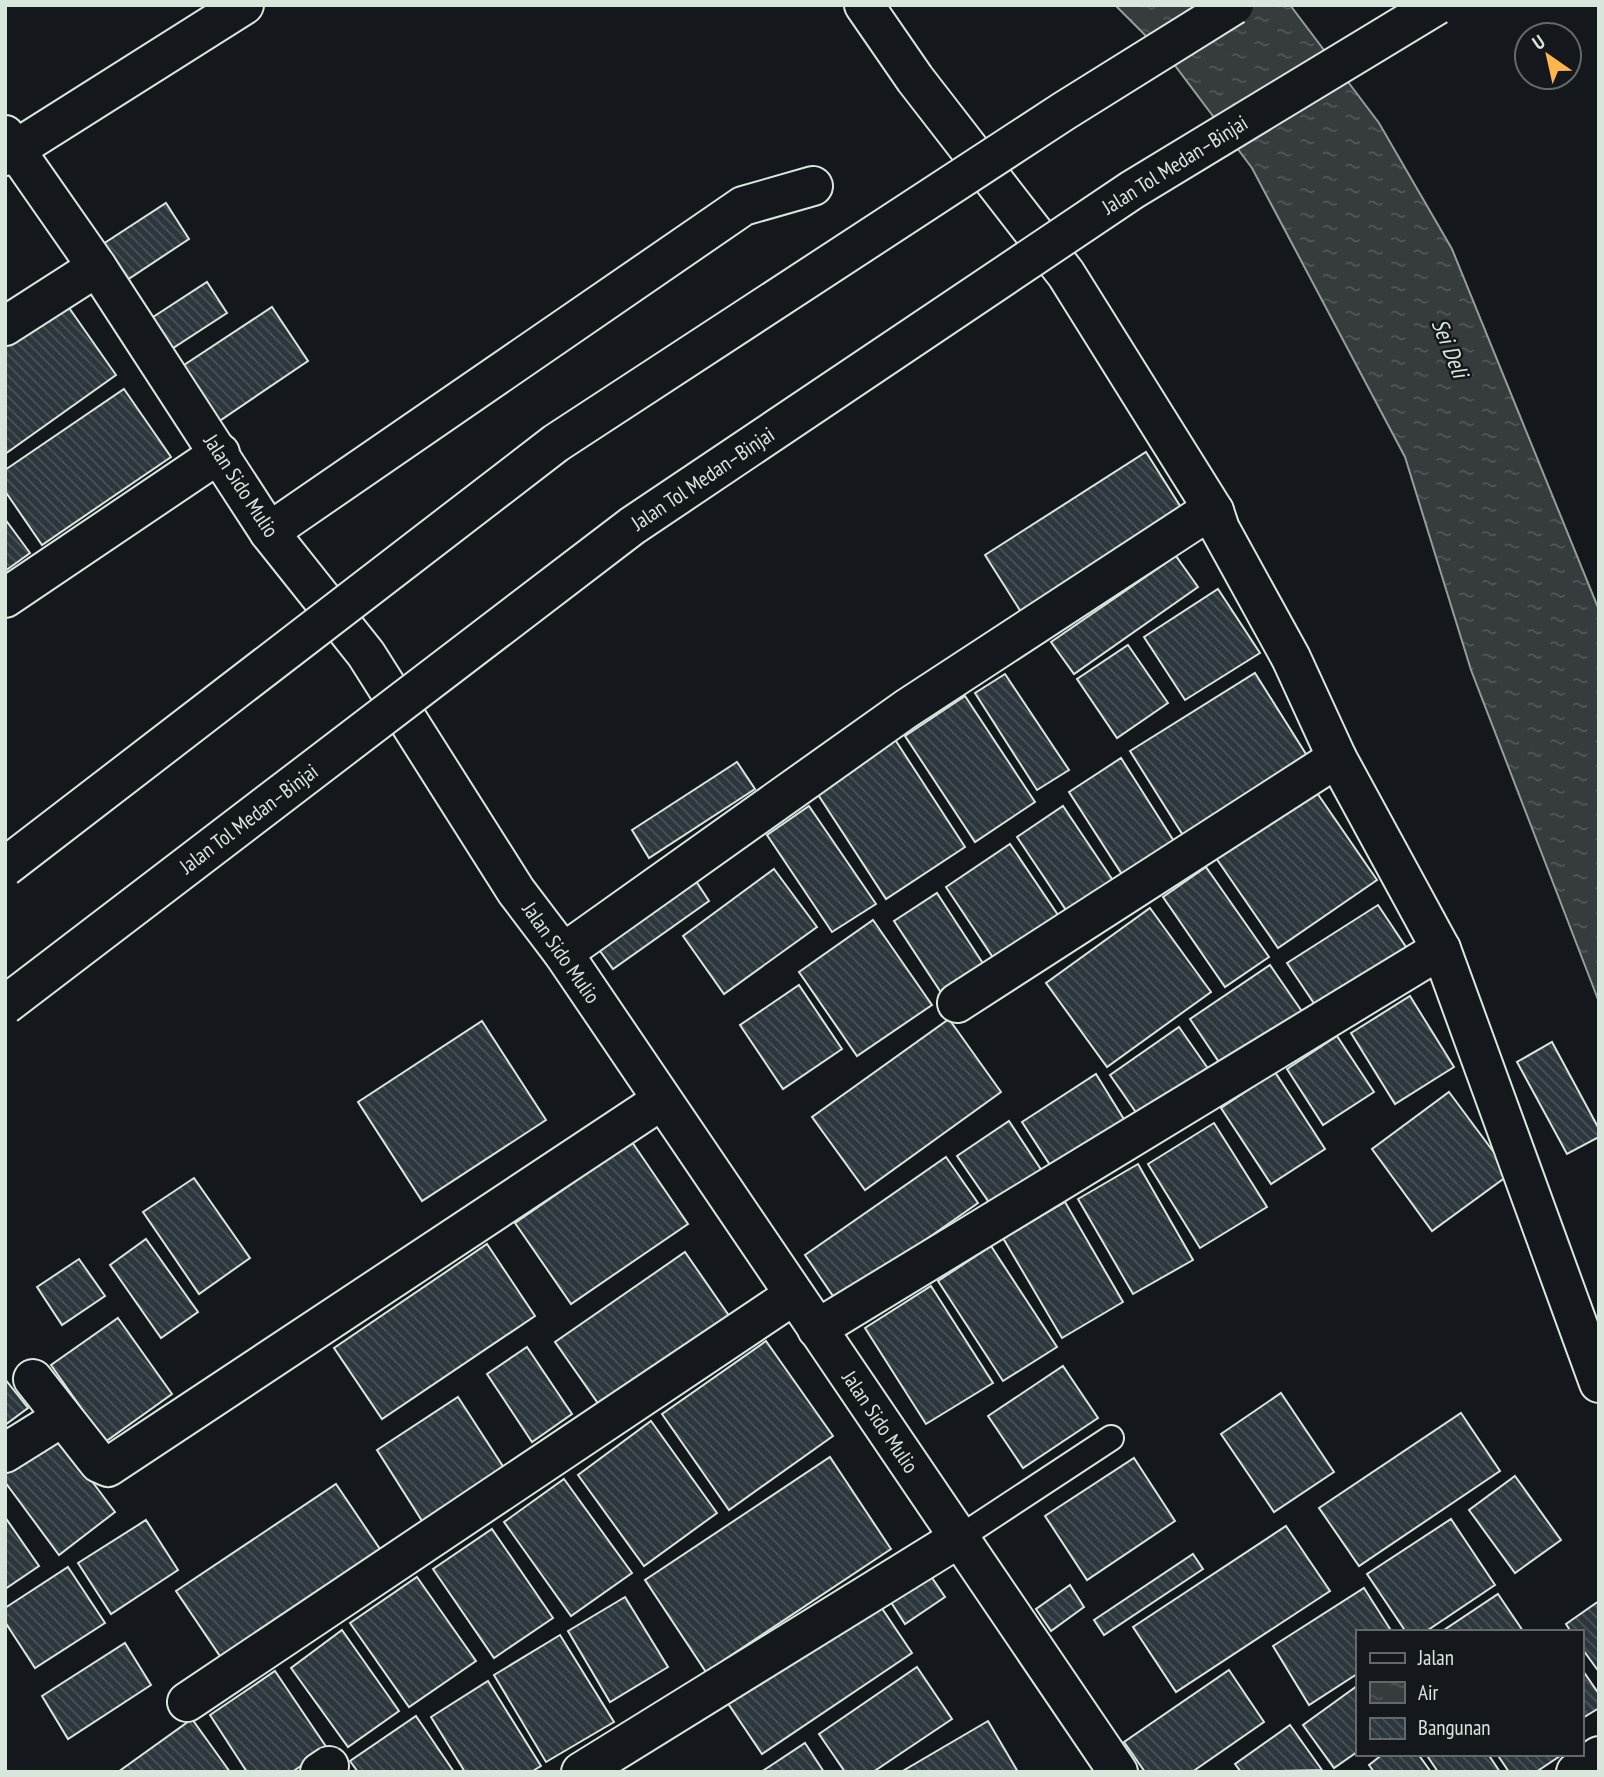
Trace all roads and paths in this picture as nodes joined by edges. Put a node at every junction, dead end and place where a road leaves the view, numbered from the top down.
1 (244, 5) edge
2 (864, 5) edge
3 (1234, 5) edge
4 (1437, 5) edge
5 (9, 147) edge
6 (813, 186) dead end
7 (97, 267) junction
8 (5, 326) edge
9 (220, 453) junction
10 (1214, 511) junction
11 (269, 532) junction
12 (5, 598) edge
13 (1337, 758) junction
14 (5, 867) edge
15 (1441, 949) junction
16 (563, 953) junction
17 (957, 1003) dead end
18 (5, 1005) edge
19 (662, 1100) junction
20 (794, 1295) junction
21 (817, 1329) junction
22 (33, 1379) dead end
23 (1599, 1383) edge
24 (61, 1418) junction
25 (1111, 1438) dead end
26 (5, 1453) edge
27 (959, 1538) junction
28 (187, 1702) dead end
29 (1599, 1756) edge
30 (1104, 1767) edge
31 (580, 1772) edge
32 (1576, 1772) edge

1 - 5 main road
2 - 10 main road
3 - 14 main road, bridge
4 - 18 main road, Jalan Tol Medan–Binjai, bridge
5 - 7 main road, Jalan Sido Mulio
6 - 11 main road
7 - 8 main road
7 - 9 main road, Jalan Sido Mulio
9 - 11 main road, Jalan Sido Mulio
9 - 12 main road
10 - 13 main road
10 - 16 main road
11 - 16 main road, Jalan Sido Mulio
13 - 15 main road
13 - 17 main road
15 - 21 main road
15 - 23 main road
16 - 19 main road, Jalan Sido Mulio
19 - 20 main road, Jalan Sido Mulio
19 - 24 main road
20 - 21 main road, Jalan Sido Mulio
20 - 28 main road
21 - 27 main road, Jalan Sido Mulio
22 - 24 main road
24 - 26 main road
25 - 27 lane
27 - 30 main road, Jalan Sido Mulio
27 - 31 main road
29 - 32 main road

